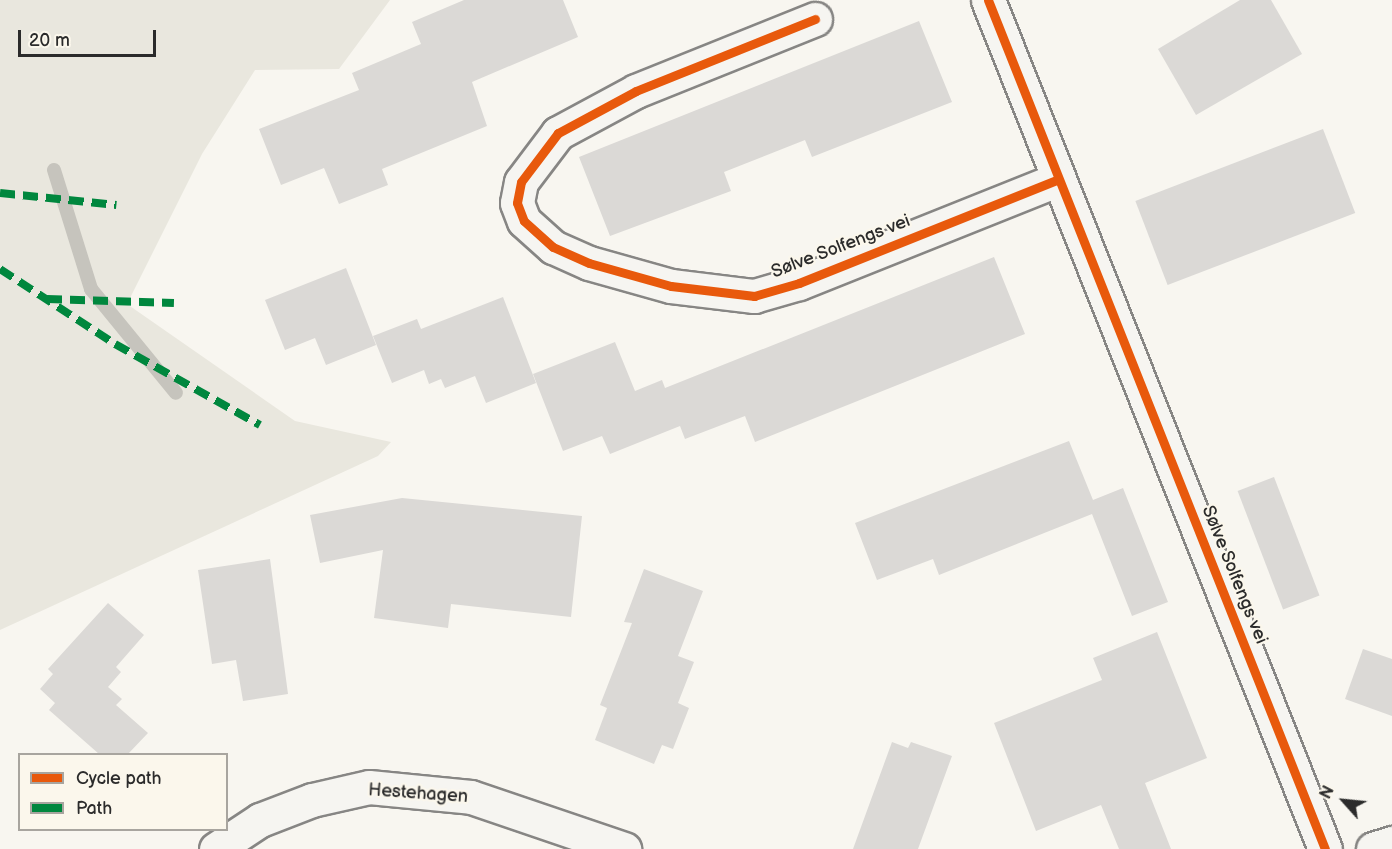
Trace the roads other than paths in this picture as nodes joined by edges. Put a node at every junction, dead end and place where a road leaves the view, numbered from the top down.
1 (988, 0) edge
2 (815, 19) dead end
3 (1057, 180) junction
4 (1392, 843) edge
5 (216, 849) edge
6 (624, 849) edge
7 (1325, 849) edge
8 (1373, 849) edge

1 - 3 street, Sølve Solfengs vei
2 - 3 street, Sølve Solfengs vei
3 - 7 street, Sølve Solfengs vei
4 - 8 street
5 - 6 street, Hestehagen

